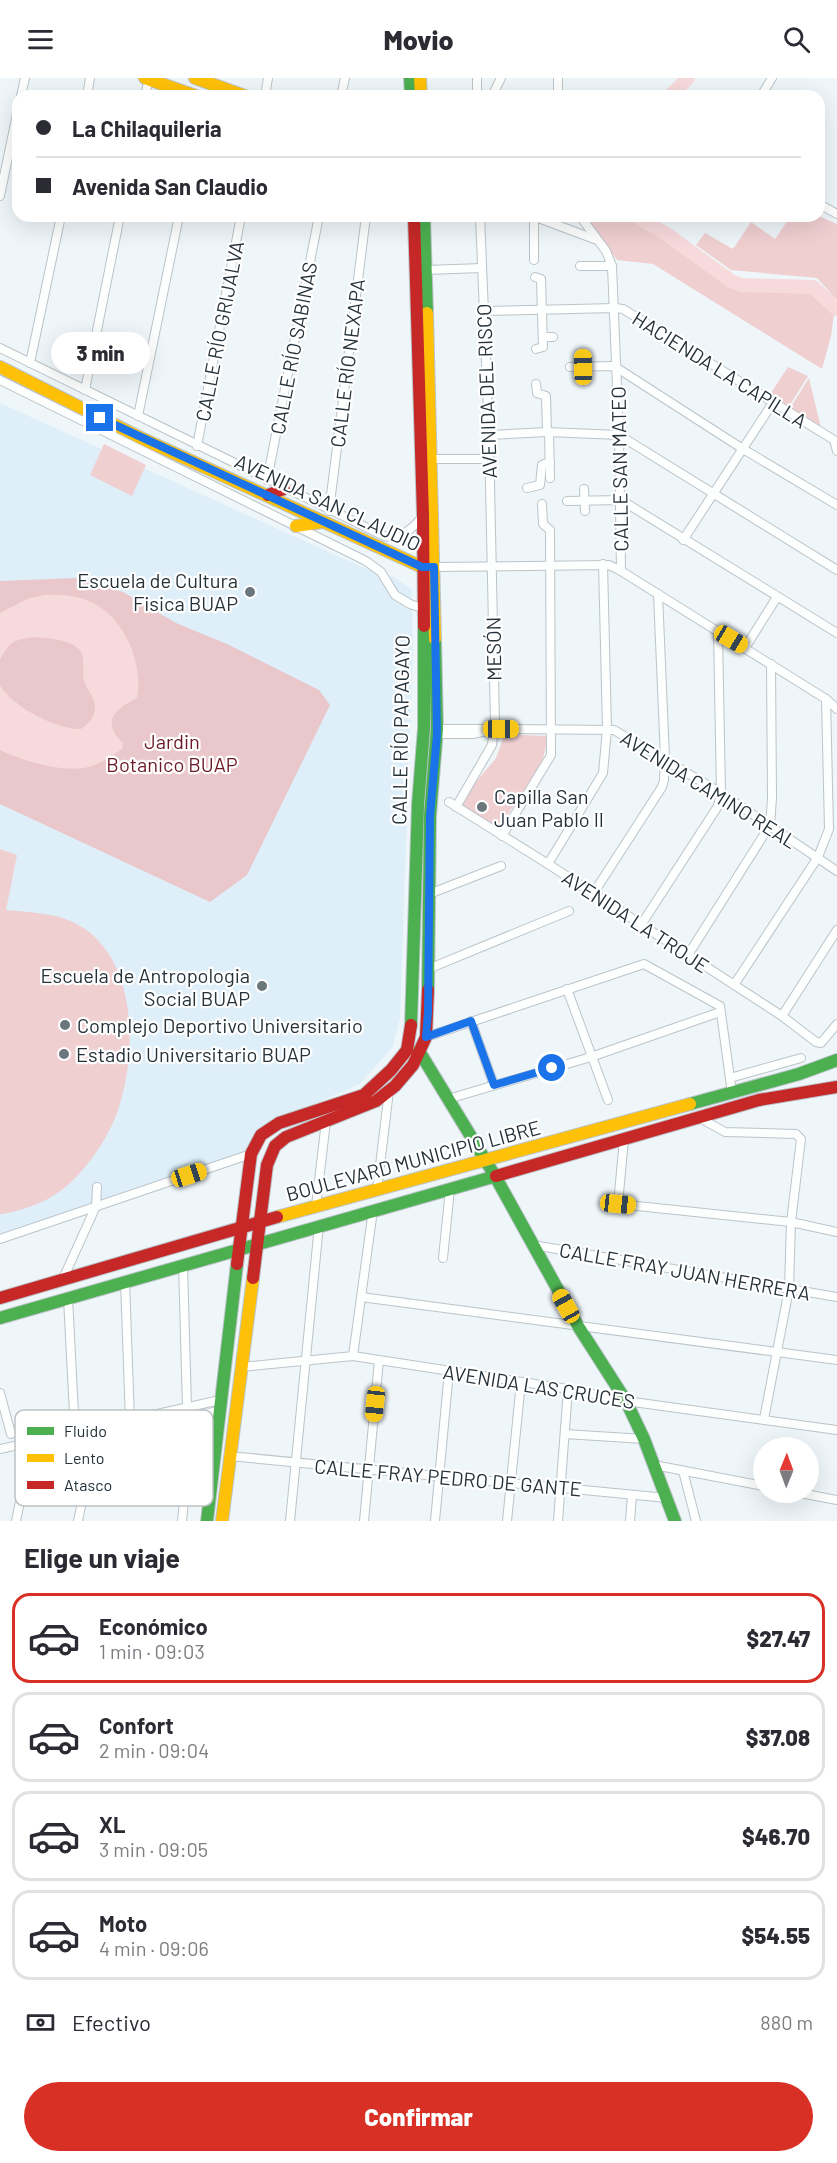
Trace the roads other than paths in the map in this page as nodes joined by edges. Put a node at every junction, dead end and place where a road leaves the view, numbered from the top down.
1 (147, 78) edge
2 (195, 78) edge
3 (208, 80) edge
4 (180, 90) edge
5 (231, 90) edge
6 (12, 139) edge
7 (0, 196) edge
8 (60, 222) edge
9 (119, 222) edge
10 (178, 222) edge
11 (240, 222) edge
12 (318, 222) edge
13 (365, 222) edge
14 (414, 222) edge
15 (424, 222) edge
16 (480, 222) edge
17 (534, 222) edge
18 (550, 222) edge
19 (584, 222) edge
20 (597, 240) junction
21 (534, 260) dead end
22 (580, 266) dead end
23 (612, 266) junction
24 (483, 268) junction
25 (426, 270) junction
26 (538, 278) dead end
27 (615, 308) junction
28 (542, 310) junction
29 (483, 311) junction
30 (543, 337) junction
31 (553, 337) dead end
32 (0, 348) edge
33 (536, 349) dead end
34 (583, 354) dead end
35 (30, 363) junction
36 (0, 367) edge
37 (570, 367) dead end
38 (583, 367) junction
39 (617, 368) junction
40 (584, 378) dead end
41 (0, 380) edge
42 (536, 384) dead end
43 (85, 390) junction
44 (774, 401) junction
45 (138, 416) junction
46 (548, 432) junction
47 (489, 435) junction
48 (620, 435) junction
49 (197, 446) junction
50 (743, 449) junction
51 (837, 451) edge
52 (432, 459) junction
53 (489, 459) junction
54 (550, 462) junction
55 (550, 478) dead end
56 (267, 480) junction
57 (527, 488) dead end
58 (284, 489) junction
59 (584, 489) dead end
60 (715, 494) junction
61 (268, 495) junction
62 (621, 500) junction
63 (567, 501) dead end
64 (542, 504) dead end
65 (837, 505) edge
66 (585, 506) junction
67 (329, 511) junction
68 (423, 516) junction
69 (322, 522) junction
70 (296, 526) junction
71 (683, 540) junction
72 (603, 564) junction
73 (550, 565) junction
74 (492, 566) junction
75 (428, 567) junction
76 (837, 570) edge
77 (621, 571) junction
78 (658, 594) junction
79 (777, 597) junction
80 (422, 608) junction
81 (718, 631) junction
82 (837, 633) edge
83 (745, 648) junction
84 (771, 664) junction
85 (826, 699) junction
86 (837, 709) edge
87 (501, 729) joint
88 (551, 729) junction
89 (607, 729) junction
90 (437, 731) junction
91 (665, 758) junction
92 (721, 793) junction
93 (770, 825) junction
94 (502, 836) junction
95 (818, 857) junction
96 (548, 864) junction
97 (501, 866) dead end
98 (837, 871) edge
99 (429, 894) junction
100 (593, 894) junction
101 (569, 910) dead end
102 (641, 925) junction
103 (837, 930) edge
104 (688, 956) junction
105 (428, 969) junction
106 (734, 985) junction
107 (567, 989) junction
108 (720, 1012) junction
109 (782, 1016) junction
110 (471, 1021) junction
111 (837, 1023) edge
112 (426, 1037) junction
113 (419, 1051) junction
114 (591, 1057) junction
115 (801, 1058) dead end
116 (837, 1060) edge
117 (730, 1078) junction
118 (494, 1085) junction
119 (837, 1087) edge
120 (389, 1091) junction
121 (732, 1093) junction
122 (448, 1100) junction
123 (608, 1100) dead end
124 (700, 1118) junction
125 (326, 1121) junction
126 (624, 1139) junction
127 (252, 1154) junction
128 (485, 1160) junction
129 (495, 1176) junction
130 (97, 1187) dead end
131 (450, 1189) junction
132 (377, 1190) junction
133 (96, 1206) junction
134 (316, 1206) junction
135 (373, 1210) junction
136 (261, 1221) junction
137 (791, 1222) junction
138 (319, 1225) junction
139 (242, 1227) junction
140 (837, 1232) edge
141 (0, 1239) edge
142 (257, 1243) junction
143 (532, 1245) junction
144 (239, 1248) junction
145 (443, 1258) dead end
146 (183, 1264) junction
147 (61, 1281) junction
148 (125, 1281) junction
149 (789, 1289) junction
150 (361, 1297) junction
151 (837, 1297) edge
152 (0, 1298) edge
153 (68, 1298) junction
154 (0, 1318) edge
155 (578, 1326) junction
156 (778, 1352) junction
157 (353, 1356) junction
158 (379, 1360) junction
159 (837, 1360) edge
160 (306, 1361) junction
161 (241, 1367) junction
162 (449, 1371) junction
163 (521, 1382) junction
164 (568, 1389) junction
165 (0, 1394) edge
166 (626, 1401) junction
167 (219, 1405) junction
168 (187, 1407) junction
169 (74, 1410) edge
170 (130, 1410) edge
171 (175, 1410) edge
172 (208, 1410) edge
173 (765, 1419) junction
174 (837, 1430) edge
175 (11, 1434) dead end
176 (565, 1434) junction
177 (644, 1439) junction
178 (15, 1446) edge
179 (0, 1449) edge
180 (229, 1456) junction
181 (296, 1462) junction
182 (213, 1463) edge
183 (654, 1465) junction
184 (369, 1470) junction
185 (683, 1471) junction
186 (439, 1476) junction
187 (511, 1483) junction
188 (753, 1484) edge
189 (561, 1488) junction
190 (632, 1495) junction
191 (819, 1497) edge
192 (667, 1498) junction
193 (837, 1500) edge
194 (19, 1506) edge
195 (81, 1506) edge
196 (184, 1506) edge
197 (209, 1506) edge
198 (16, 1521) edge
199 (78, 1521) edge
200 (182, 1521) edge
201 (207, 1521) edge
202 (222, 1521) edge
203 (290, 1521) edge
204 (364, 1521) edge
205 (435, 1521) edge
206 (507, 1521) edge
207 (558, 1521) edge
208 (630, 1521) edge
209 (675, 1521) edge
210 (696, 1521) edge

1 - 4 main road
2 - 3 main road
3 - 5 main road
6 - 7 street
8 - 35 street
9 - 43 street
10 - 45 street
11 - 49 street, CALLE RÍO GRIJALVA
12 - 56 street, CALLE RÍO SABINAS
13 - 67 street, CALLE RÍO NEXAPA
14 - 68 main road, CALLE RÍO PAPAGAYO
15 - 25 main road, CALLE RÍO PAPAGAYO
16 - 24 street, AVENIDA DEL RISCO
17 - 21 street
18 - 20 street
19 - 20 street
20 - 23 street
22 - 23 street
23 - 27 street, CALLE SAN MATEO
24 - 25 street
24 - 29 street, AVENIDA DEL RISCO
25 - 52 main road, CALLE RÍO PAPAGAYO
26 - 28 street
27 - 28 street, HACIENDA LA CAPILLA
27 - 39 street, CALLE SAN MATEO
27 - 44 street, HACIENDA LA CAPILLA
28 - 29 street, HACIENDA LA CAPILLA
28 - 30 street
29 - 47 street, AVENIDA DEL RISCO
30 - 31 street
30 - 33 street
32 - 35 street, AVENIDA SAN CLAUDIO
34 - 38 street
35 - 43 street, AVENIDA SAN CLAUDIO
36 - 61 main road, AVENIDA SAN CLAUDIO
37 - 38 street
38 - 39 street
38 - 40 street
39 - 48 street, CALLE SAN MATEO
39 - 50 street
41 - 70 street, AVENIDA SAN CLAUDIO
42 - 46 street
43 - 45 street, AVENIDA SAN CLAUDIO
44 - 50 street
44 - 51 street, HACIENDA LA CAPILLA
45 - 49 street, AVENIDA SAN CLAUDIO
46 - 47 street
46 - 48 street
46 - 54 street
47 - 53 street, AVENIDA DEL RISCO
48 - 60 street
48 - 62 street, CALLE SAN MATEO
49 - 56 street, AVENIDA SAN CLAUDIO
50 - 60 street
50 - 65 street
52 - 53 street
52 - 75 main road, CALLE RÍO PAPAGAYO
53 - 74 street, AVENIDA DEL RISCO
54 - 55 street
54 - 57 street
56 - 58 street, AVENIDA SAN CLAUDIO
58 - 61 main road
58 - 67 street, AVENIDA SAN CLAUDIO
59 - 66 street
60 - 71 street
60 - 76 street
61 - 69 main road, AVENIDA SAN CLAUDIO
62 - 66 street
62 - 71 street
62 - 77 street, CALLE SAN MATEO
63 - 66 street
64 - 73 street
67 - 68 street, AVENIDA SAN CLAUDIO
68 - 75 main road, CALLE RÍO PAPAGAYO
69 - 70 main road
69 - 75 main road, AVENIDA SAN CLAUDIO
70 - 80 street, AVENIDA SAN CLAUDIO
71 - 79 street
72 - 73 street, AVENIDA SAN CLAUDIO
72 - 77 street, AVENIDA SAN CLAUDIO
72 - 89 street
73 - 74 street, AVENIDA SAN CLAUDIO
73 - 88 street
74 - 75 street, AVENIDA SAN CLAUDIO
74 - 87 street, MESÓN
75 - 80 main road, CALLE RÍO PAPAGAYO
75 - 90 main road, CALLE RÍO PAPAGAYO
77 - 78 street, AVENIDA SAN CLAUDIO
78 - 81 street, AVENIDA SAN CLAUDIO
78 - 91 street
79 - 82 street
79 - 83 street
80 - 127 main road, CALLE RÍO PAPAGAYO
81 - 83 street, AVENIDA SAN CLAUDIO
81 - 92 street
83 - 84 street, AVENIDA SAN CLAUDIO
84 - 85 street, AVENIDA SAN CLAUDIO
84 - 93 street
85 - 86 street, AVENIDA SAN CLAUDIO
85 - 95 street
87 - 88 street, AVENIDA CAMINO REAL
88 - 89 street, AVENIDA CAMINO REAL
88 - 94 street
89 - 91 street, AVENIDA CAMINO REAL
89 - 96 street
90 - 94 street, AVENIDA LA TROJE
90 - 99 main road, CALLE RÍO PAPAGAYO
91 - 92 street, AVENIDA CAMINO REAL
91 - 100 street
92 - 93 street, AVENIDA CAMINO REAL
92 - 102 street
93 - 95 street, AVENIDA CAMINO REAL
93 - 104 street
94 - 96 street, AVENIDA LA TROJE
95 - 98 street, AVENIDA CAMINO REAL
95 - 106 street
96 - 100 street, AVENIDA LA TROJE
97 - 99 street
99 - 105 main road, CALLE RÍO PAPAGAYO
100 - 102 street, AVENIDA LA TROJE
101 - 105 street
102 - 104 street, AVENIDA LA TROJE
103 - 109 street
104 - 106 street, AVENIDA LA TROJE
105 - 112 main road, CALLE RÍO PAPAGAYO
106 - 109 street, AVENIDA LA TROJE
107 - 108 street
107 - 110 street
107 - 114 street
108 - 114 street
108 - 117 street
109 - 111 street, AVENIDA LA TROJE
110 - 112 street
110 - 118 street
112 - 113 main road, CALLE RÍO PAPAGAYO
113 - 120 main road, CALLE RÍO PAPAGAYO
113 - 122 main road
114 - 118 street
114 - 123 street
115 - 117 street
116 - 121 main road, BOULEVARD MUNICIPIO LIBRE
117 - 121 street
118 - 122 street
119 - 124 main road, BOULEVARD MUNICIPIO LIBRE
120 - 125 main road, CALLE RÍO PAPAGAYO
120 - 132 street
121 - 128 main road, BOULEVARD MUNICIPIO LIBRE
122 - 128 main road
124 - 126 main road, BOULEVARD MUNICIPIO LIBRE
124 - 137 street
125 - 134 street
125 - 136 main road, CALLE RÍO PAPAGAYO
126 - 129 main road, BOULEVARD MUNICIPIO LIBRE
126 - 137 street
127 - 133 street
127 - 139 main road
128 - 129 main road
128 - 132 main road, BOULEVARD MUNICIPIO LIBRE
129 - 131 main road, BOULEVARD MUNICIPIO LIBRE
129 - 143 main road
130 - 133 street
131 - 135 main road, BOULEVARD MUNICIPIO LIBRE
131 - 145 street
132 - 134 main road, BOULEVARD MUNICIPIO LIBRE
133 - 141 street
133 - 147 street
134 - 136 main road, BOULEVARD MUNICIPIO LIBRE
135 - 138 main road, BOULEVARD MUNICIPIO LIBRE
135 - 150 street
136 - 139 main road, BOULEVARD MUNICIPIO LIBRE
136 - 142 main road
137 - 140 street
137 - 149 street
138 - 142 main road, BOULEVARD MUNICIPIO LIBRE
138 - 160 street
139 - 144 main road
139 - 147 main road, BOULEVARD MUNICIPIO LIBRE
142 - 144 main road, BOULEVARD MUNICIPIO LIBRE
142 - 161 main road
143 - 149 street, CALLE FRAY JUAN HERRERA
143 - 155 main road
144 - 146 main road, BOULEVARD MUNICIPIO LIBRE
144 - 167 main road
146 - 148 main road, BOULEVARD MUNICIPIO LIBRE
146 - 168 street
147 - 152 main road, BOULEVARD MUNICIPIO LIBRE
148 - 153 main road, BOULEVARD MUNICIPIO LIBRE
148 - 170 street
149 - 151 street, CALLE FRAY JUAN HERRERA
149 - 156 street
150 - 155 street
150 - 157 street
153 - 154 main road, BOULEVARD MUNICIPIO LIBRE
153 - 169 street
155 - 156 street
155 - 166 main road
156 - 159 street
156 - 173 street
157 - 158 street, AVENIDA LAS CRUCES
157 - 160 street, AVENIDA LAS CRUCES
158 - 162 street, AVENIDA LAS CRUCES
158 - 184 street
160 - 161 street, AVENIDA LAS CRUCES
160 - 181 street
161 - 180 main road
162 - 163 street, AVENIDA LAS CRUCES
162 - 186 street
163 - 164 street, AVENIDA LAS CRUCES
163 - 187 street
164 - 166 street, AVENIDA LAS CRUCES
164 - 176 street
165 - 175 street
166 - 173 street, AVENIDA LAS CRUCES
166 - 177 main road
167 - 168 street
167 - 172 street
167 - 182 main road
168 - 171 street
173 - 174 street, AVENIDA LAS CRUCES
176 - 177 street
176 - 189 street
177 - 183 main road
178 - 179 street
180 - 181 street, CALLE FRAY PEDRO DE GANTE
180 - 202 main road
181 - 184 street, CALLE FRAY PEDRO DE GANTE
181 - 203 street
183 - 185 street
183 - 192 main road
184 - 186 street, CALLE FRAY PEDRO DE GANTE
184 - 204 street
185 - 188 street
185 - 210 street
186 - 187 street, CALLE FRAY PEDRO DE GANTE
186 - 205 street
187 - 189 street, CALLE FRAY PEDRO DE GANTE
187 - 206 street
189 - 190 street, CALLE FRAY PEDRO DE GANTE
189 - 207 street
190 - 192 street, CALLE FRAY PEDRO DE GANTE
190 - 208 street
191 - 193 street
192 - 209 main road
194 - 198 street
195 - 199 street
196 - 200 street
197 - 201 main road

